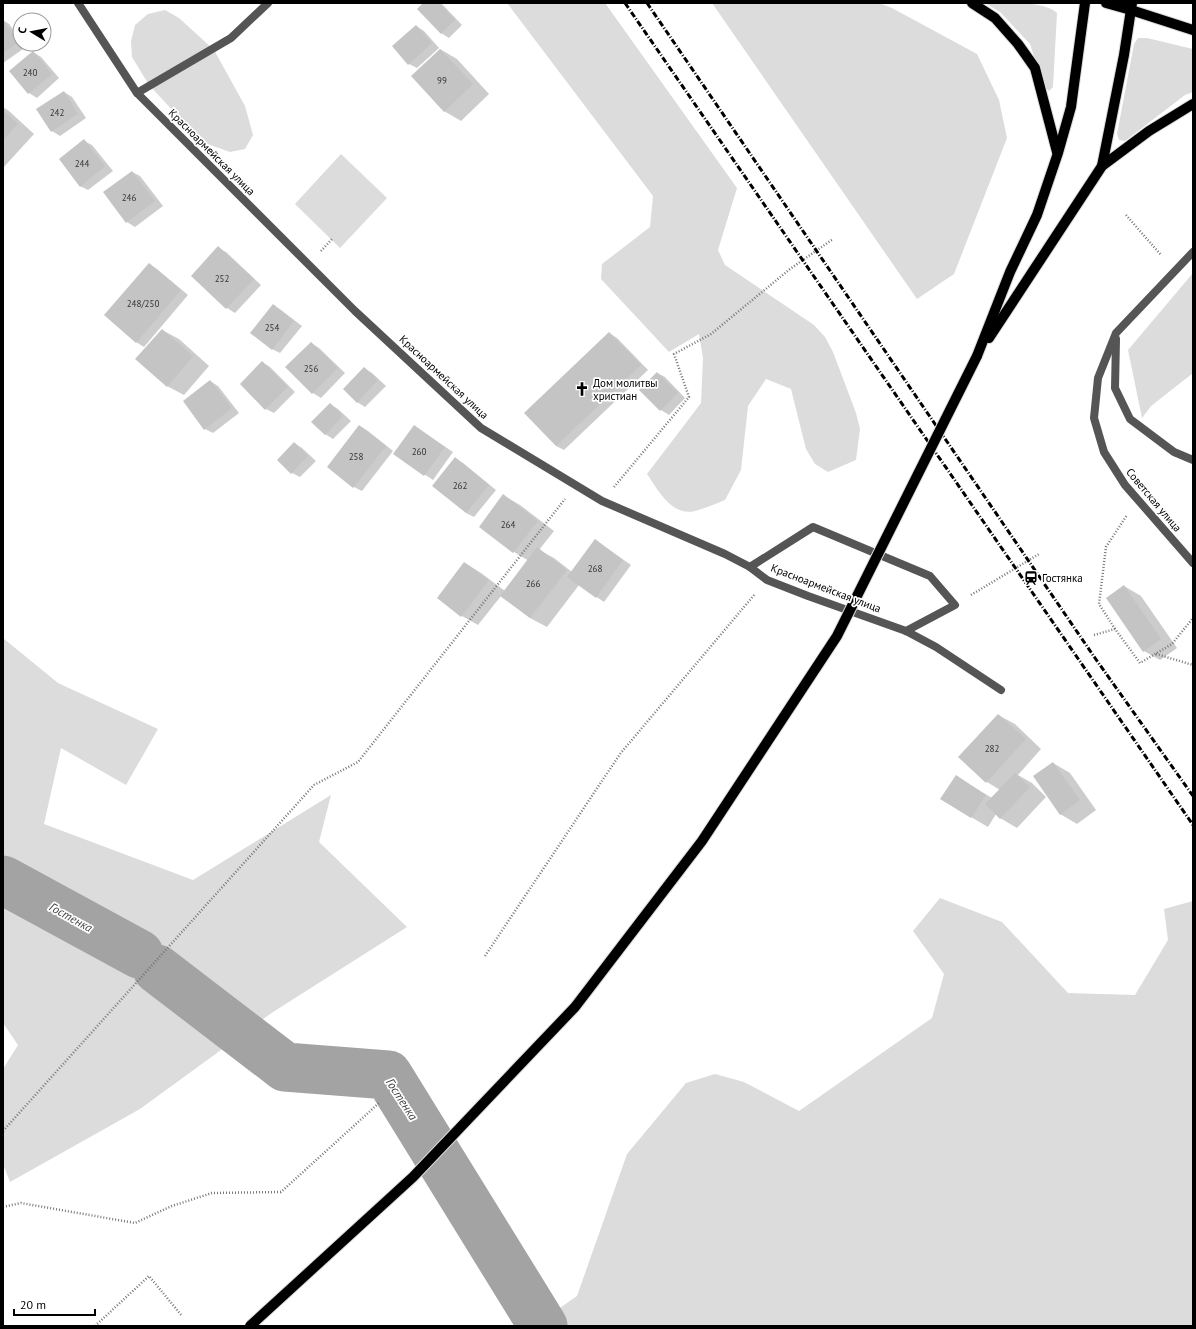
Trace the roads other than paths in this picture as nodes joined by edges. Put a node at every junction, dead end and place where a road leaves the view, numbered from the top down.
1 (78, 3) edge
2 (268, 3) edge
3 (972, 3) edge
4 (1085, 3) edge
5 (1106, 3) edge
6 (1132, 6) edge
7 (1193, 30) edge
8 (137, 94) junction
9 (1193, 104) edge
10 (1058, 153) junction
11 (1102, 166) junction
12 (1193, 252) edge
13 (1116, 333) junction
14 (978, 356) junction
15 (1193, 460) edge
16 (1193, 563) edge
17 (750, 567) junction
18 (906, 631) junction
19 (1001, 690) dead end
20 (250, 1326) edge

1 - 8 street, Красноармейская улица
2 - 8 street
3 - 10 main road
4 - 10 main road
5 - 6 main road
6 - 7 main road
6 - 11 main road
8 - 17 street, Красноармейская улица
9 - 11 main road
10 - 14 main road
11 - 14 main road
12 - 13 street, Советская улица
13 - 15 street
13 - 16 street, Советская улица
14 - 20 main road, bridge
17 - 18 street, Красноармейская улица
17 - 18 street
18 - 19 street, Красноармейская улица

